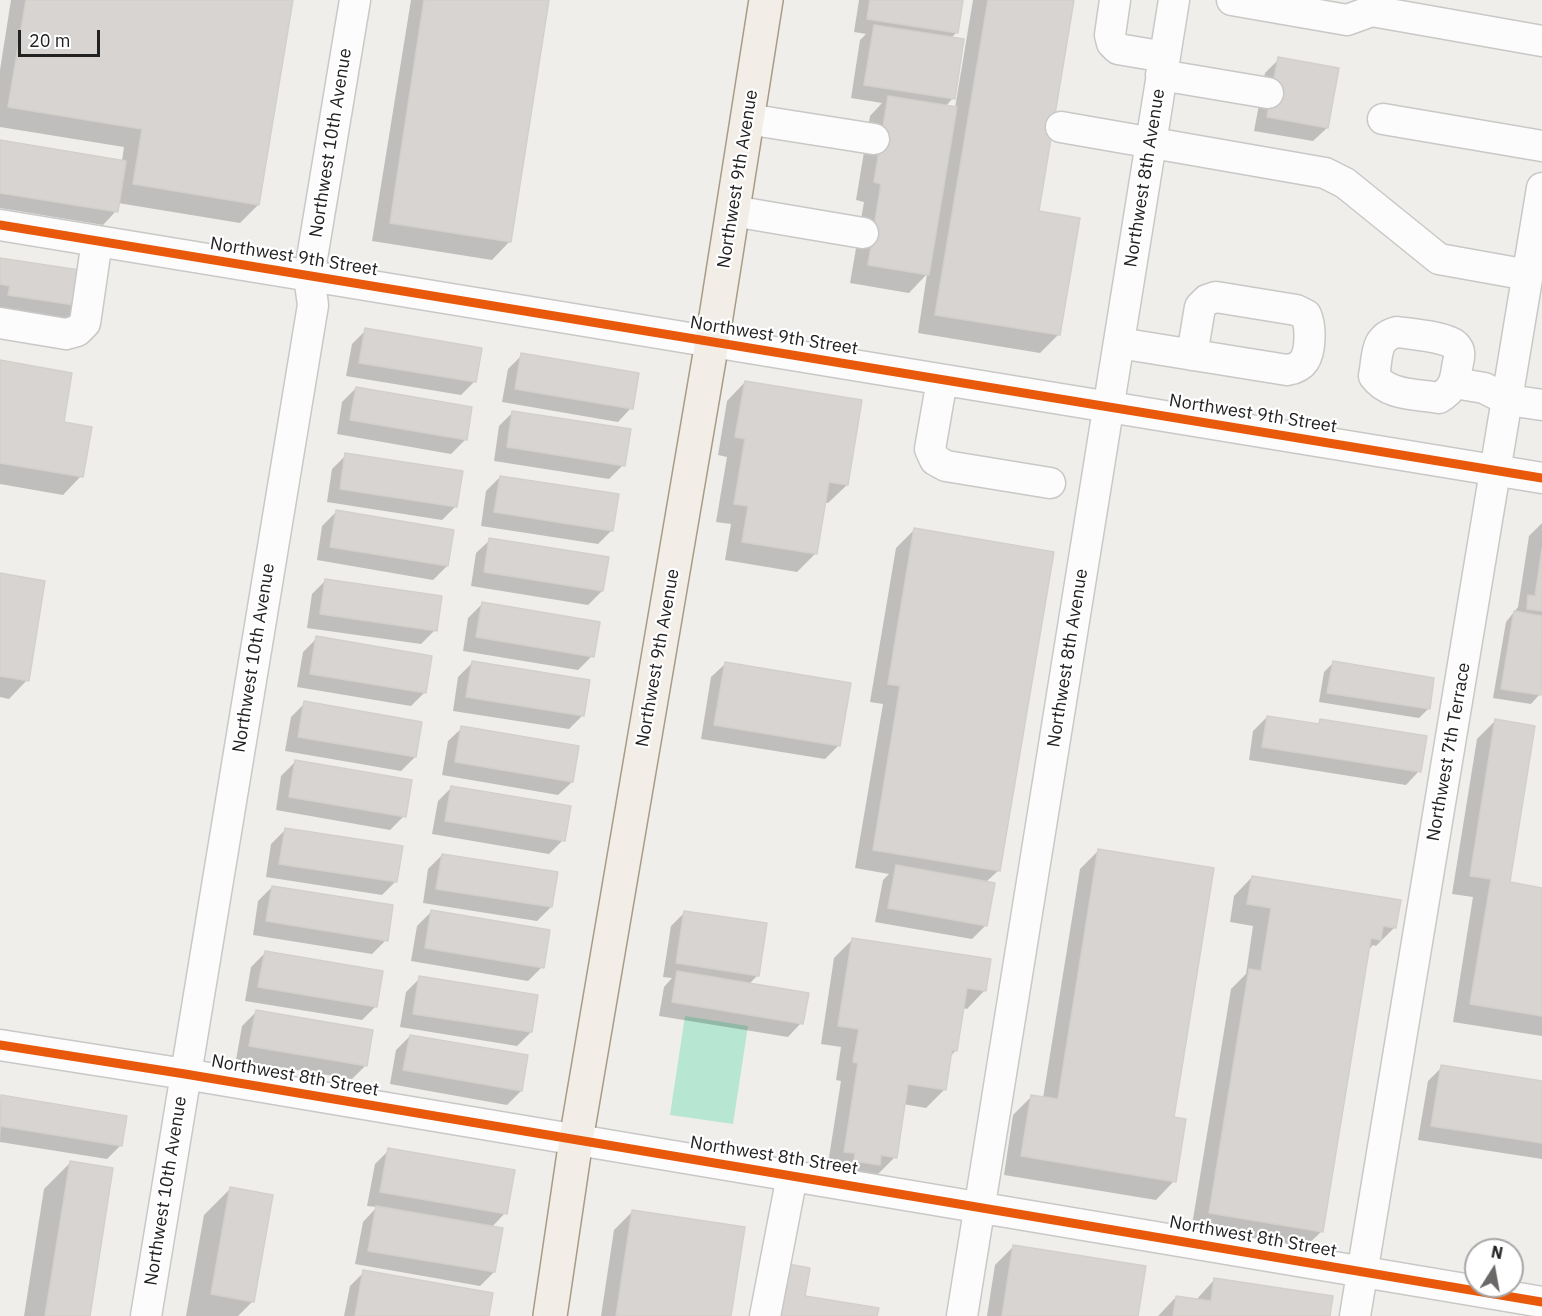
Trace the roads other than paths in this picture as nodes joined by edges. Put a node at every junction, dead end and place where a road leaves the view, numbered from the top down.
1 (355, 0) edge
2 (766, 0) edge
3 (1115, 0) edge
4 (1174, 0) edge
5 (1232, 0) edge
6 (1542, 41) edge
7 (1163, 66) junction
8 (1268, 93) dead end
9 (747, 119) junction
10 (1383, 119) dead end
11 (1060, 127) dead end
12 (874, 139) dead end
13 (1151, 142) junction
14 (1542, 146) edge
15 (1542, 188) edge
16 (733, 212) junction
17 (0, 225) edge
18 (863, 233) dead end
19 (98, 241) junction
20 (1528, 275) junction
21 (309, 276) junction
22 (1533, 305) edge
23 (0, 323) edge
24 (712, 342) junction
25 (1119, 343) junction
26 (1192, 355) dead end
27 (942, 380) junction
28 (1455, 383) dead end
29 (1508, 400) junction
30 (1542, 405) edge
31 (1108, 407) junction
32 (1496, 470) junction
33 (1542, 478) edge
34 (1050, 483) dead end
35 (0, 1045) edge
36 (185, 1074) junction
37 (576, 1140) junction
38 (792, 1176) junction
39 (980, 1207) junction
40 (1362, 1272) junction
41 (1542, 1302) edge
42 (146, 1316) edge
43 (550, 1316) edge
44 (765, 1316) edge
45 (962, 1316) edge
46 (1355, 1316) edge

1 - 21 street, Northwest 10th Avenue
2 - 9 main road, Northwest 9th Avenue
3 - 7 street
4 - 7 street, Northwest 8th Avenue
5 - 6 street
7 - 8 street
7 - 13 street, Northwest 8th Avenue
9 - 12 street
9 - 16 main road, Northwest 9th Avenue
10 - 14 street
11 - 13 street
13 - 20 street
13 - 25 street, Northwest 8th Avenue
15 - 20 street, Northwest 7th Terrace
16 - 18 street
16 - 24 main road, Northwest 9th Avenue
17 - 19 street, Northwest 9th Street
19 - 21 street, Northwest 9th Street
19 - 23 street
20 - 22 street, Northwest 7th Terrace
21 - 24 street, Northwest 9th Street
21 - 36 street, Northwest 10th Avenue
22 - 29 street, Northwest 7th Terrace
24 - 27 street, Northwest 9th Street
24 - 37 main road, Northwest 9th Avenue
25 - 26 street
25 - 31 street, Northwest 8th Avenue
27 - 31 street, Northwest 9th Street
27 - 34 street
28 - 29 street
29 - 30 street
29 - 32 street, Northwest 7th Terrace
31 - 32 street, Northwest 9th Street
31 - 39 street, Northwest 8th Avenue
32 - 33 street, Northwest 9th Street
32 - 40 street, Northwest 7th Terrace
35 - 36 street, Northwest 8th Street
36 - 37 street, Northwest 8th Street
36 - 42 street, Northwest 10th Avenue
37 - 38 street, Northwest 8th Street
37 - 43 main road, Northwest 9th Avenue
38 - 39 street, Northwest 8th Street
38 - 44 street
39 - 40 street, Northwest 8th Street
39 - 45 street, Northwest 8th Avenue
40 - 41 street, Northwest 8th Street
40 - 46 street, Northwest 7th Terrace

